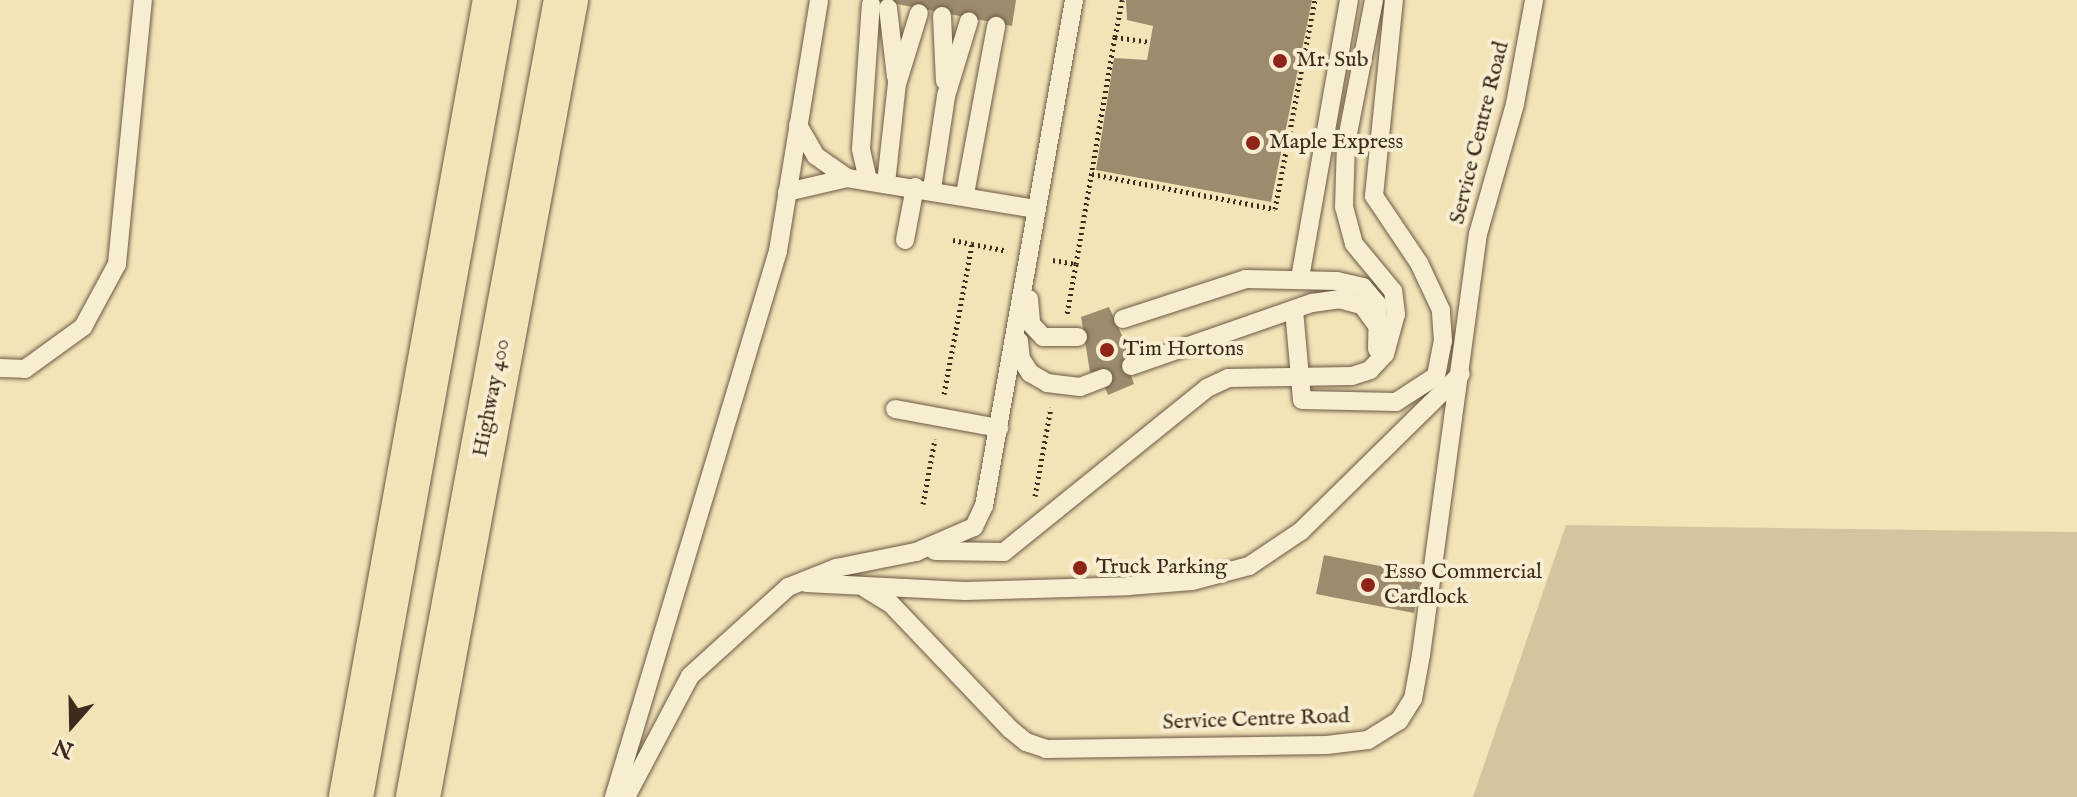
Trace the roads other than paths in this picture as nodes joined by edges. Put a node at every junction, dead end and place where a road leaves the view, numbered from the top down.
1 (143, 0) edge
2 (495, 0) edge
3 (566, 0) edge
4 (819, 0) edge
5 (1074, 0) edge
6 (1349, 0) edge
7 (1374, 0) edge
8 (1394, 0) edge
9 (1534, 0) edge
10 (919, 13) dead end
11 (942, 16) dead end
12 (969, 21) dead end
13 (996, 26) dead end
14 (897, 84) junction
15 (946, 96) junction
16 (797, 122) junction
17 (847, 178) junction
18 (877, 182) junction
19 (923, 188) junction
20 (787, 192) junction
21 (965, 194) junction
22 (1036, 209) junction
23 (905, 240) dead end
24 (1027, 269) junction
25 (1300, 278) junction
26 (1294, 310) junction
27 (1123, 319) dead end
28 (1018, 323) junction
29 (1078, 337) dead end
30 (1380, 341) junction
31 (1131, 366) dead end
32 (0, 368) edge
33 (1370, 370) junction
34 (1461, 374) junction
35 (1103, 378) dead end
36 (1299, 379) junction
37 (895, 409) dead end
38 (999, 428) junction
39 (916, 552) junction
40 (788, 587) junction
41 (865, 588) junction
42 (351, 797) edge
43 (418, 797) edge
44 (614, 797) edge
45 (626, 797) edge

1 - 32 lane
2 - 42 highway
3 - 43 highway, Highway 400
4 - 16 lane
5 - 22 lane
6 - 25 lane
7 - 33 lane
8 - 36 lane
9 - 34 lane, Service Centre Road
10 - 14 lane
11 - 15 lane
12 - 15 lane
13 - 21 lane
14 - 18 lane
14 - 18 lane
15 - 19 lane
16 - 17 lane
16 - 20 lane
17 - 18 lane
17 - 20 lane
18 - 19 lane
19 - 21 lane
19 - 23 lane
20 - 44 lane
21 - 22 lane
22 - 24 lane
24 - 28 lane
24 - 29 lane
25 - 27 lane
25 - 30 lane
26 - 30 lane
26 - 31 lane
26 - 36 lane
28 - 35 lane
28 - 38 lane
30 - 33 lane
33 - 36 lane
34 - 41 lane, Service Centre Road
34 - 41 lane, Service Centre Road
36 - 39 lane
37 - 38 lane
38 - 39 lane
39 - 40 lane
40 - 41 lane, Service Centre Road
40 - 45 lane

